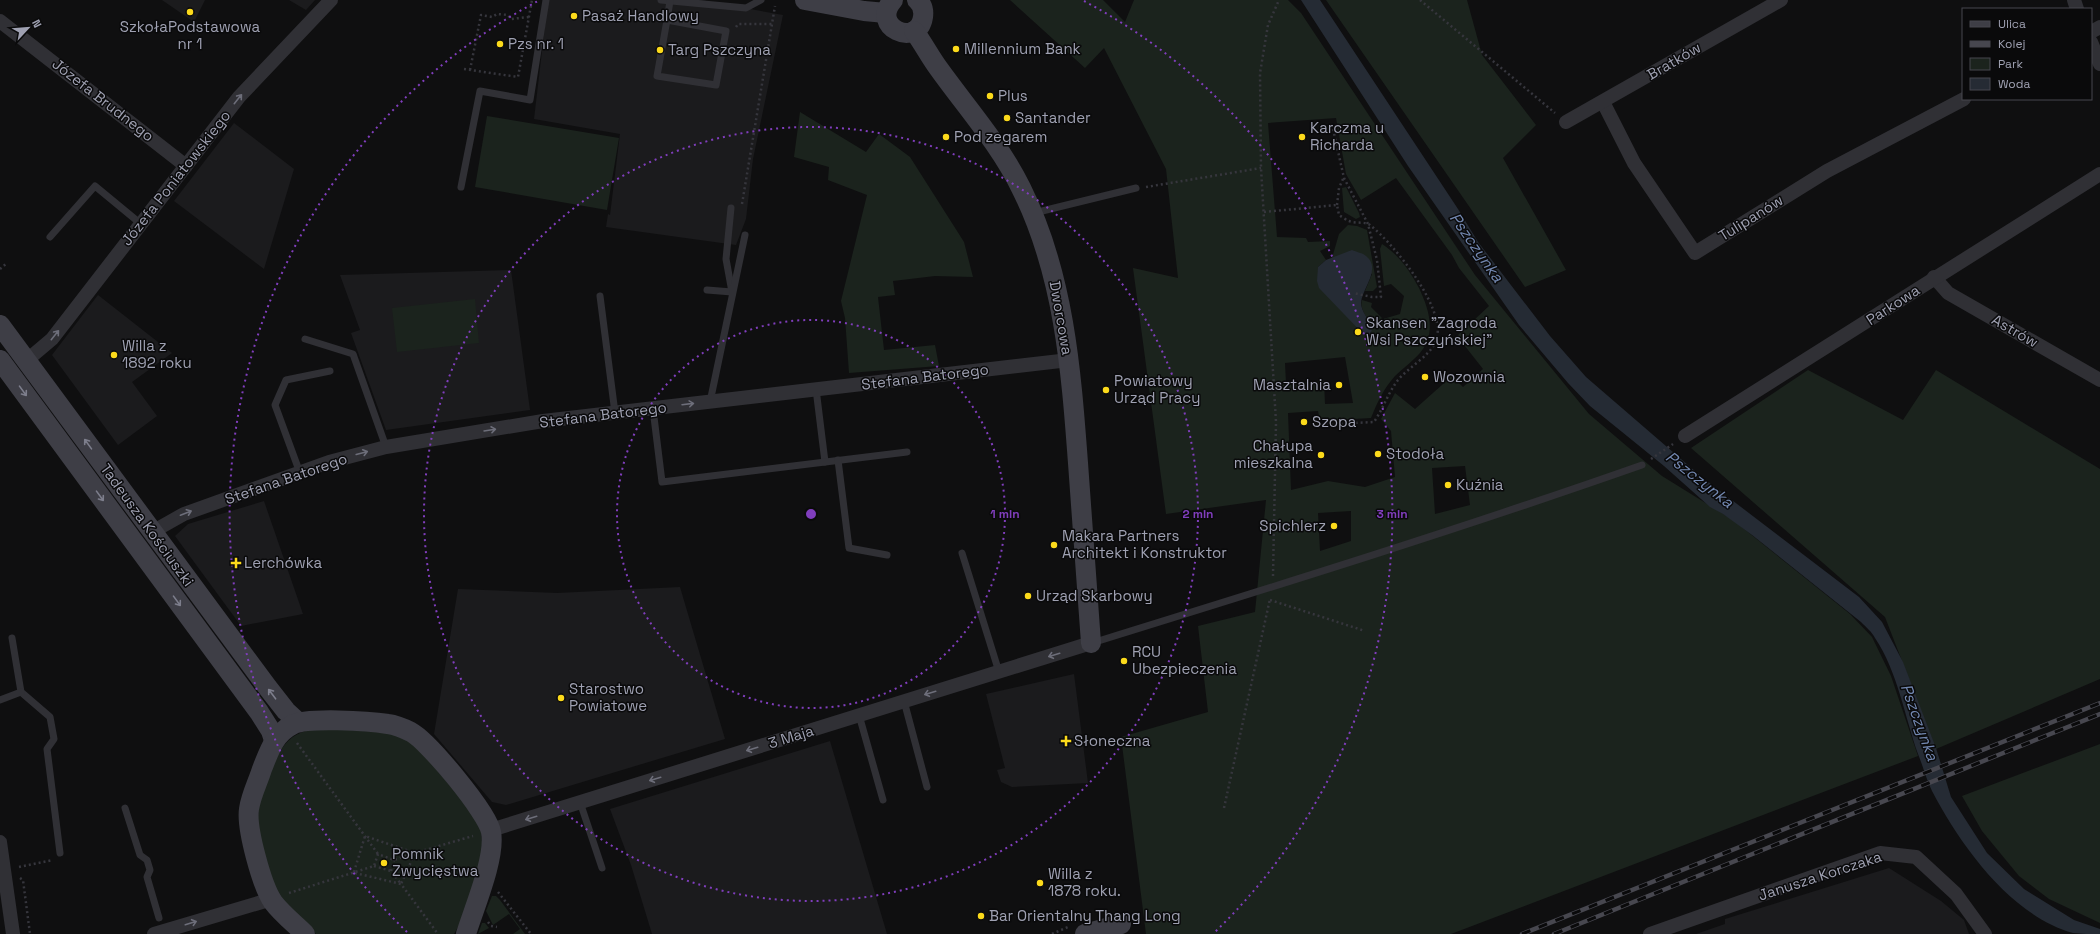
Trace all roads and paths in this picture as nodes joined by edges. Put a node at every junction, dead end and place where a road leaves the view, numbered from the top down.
1 (331, 0) edge
2 (532, 0) edge
3 (546, 0) edge
4 (661, 0) edge
5 (761, 0) edge
6 (805, 0) edge
7 (917, 0) edge
8 (1278, 0) edge
9 (1420, 0) edge
10 (1781, 0) edge
11 (670, 1) junction
12 (775, 6) dead end
13 (889, 6) edge
14 (529, 17) junction
15 (666, 20) junction
16 (0, 21) edge
17 (772, 24) junction
18 (914, 31) junction
19 (734, 32) dead end
20 (2092, 44) edge
21 (2100, 64) edge
22 (464, 69) dead end
23 (470, 70) junction
24 (1962, 100) edge
25 (1603, 102) junction
26 (1566, 122) joint
27 (1333, 129) dead end
28 (186, 166) junction
29 (1262, 168) junction
30 (2100, 174) edge
31 (1344, 178) junction
32 (461, 187) dead end
33 (1136, 188) joint
34 (1337, 205) junction
35 (731, 208) dead end
36 (741, 211) dead end
37 (1264, 212) junction
38 (1033, 213) junction
39 (141, 224) junction
40 (1368, 224) junction
41 (745, 234) dead end
42 (50, 237) dead end
43 (7, 263) dead end
44 (0, 268) edge
45 (1934, 278) junction
46 (707, 290) dead end
47 (732, 292) junction
48 (1353, 293) dead end
49 (600, 296) dead end
50 (0, 325) edge
51 (305, 339) dead end
52 (0, 360) edge
53 (1069, 360) junction
54 (26, 361) junction
55 (330, 371) dead end
56 (2100, 380) edge
57 (816, 389) junction
58 (710, 402) junction
59 (653, 409) junction
60 (615, 413) junction
61 (1317, 425) dead end
62 (1686, 436) joint
63 (386, 447) junction
64 (907, 452) dead end
65 (838, 460) junction
66 (825, 462) junction
67 (1642, 465) joint
68 (300, 473) junction
69 (152, 532) junction
70 (962, 553) dead end
71 (888, 555) dead end
72 (1273, 587) junction
73 (1270, 600) junction
74 (1365, 631) dead end
75 (12, 638) dead end
76 (1091, 643) junction
77 (999, 672) junction
78 (21, 692) junction
79 (0, 700) edge
80 (904, 701) junction
81 (859, 715) junction
82 (288, 733) junction
83 (927, 786) dead end
84 (883, 800) dead end
85 (580, 802) junction
86 (126, 808) dead end
87 (1224, 808) dead end
88 (483, 834) junction
89 (365, 836) junction
90 (0, 842) edge
91 (60, 852) joint
92 (415, 853) junction
93 (378, 854) junction
94 (394, 860) junction
95 (374, 866) junction
96 (13, 868) dead end
97 (602, 868) dead end
98 (391, 871) junction
99 (354, 872) junction
100 (401, 884) junction
101 (494, 890) dead end
102 (277, 896) junction
103 (159, 918) dead end
104 (1121, 924) dead end
105 (13, 934) edge
106 (154, 934) edge
107 (305, 934) edge
108 (438, 934) edge
109 (466, 934) edge
110 (531, 934) edge
111 (1086, 934) edge
112 (1650, 934) edge
113 (1985, 934) edge

28 -> 1 street, Józefa Poniatowskiego
2 - 14 path
3 - 32 lane
4 - 11 lane
5 - 11 lane
6 - 13 street
7 - 18 street
8 - 29 path
9 - 26 path
10 - 25 street, Bratków
11 - 15 lane
12 - 17 path
13 - 18 street
14 - 23 path
14 - 23 path
15 - 15 lane
16 - 28 street, Józefa Brudnego
17 - 19 path
17 - 36 path
18 - 38 street, Dworcowa
20 - 21 street
22 - 23 path
24 - 25 street, Tulipanów
25 - 26 street, Bratków
27 - 31 path
28 - 39 street, Józefa Poniatowskiego
29 - 33 path
29 - 37 path
30 - 45 street, Parkowa
31 - 34 path
31 - 40 path
33 - 38 lane
34 - 37 path
34 - 40 path
35 - 47 lane
37 - 72 path
38 - 53 street, Dworcowa
39 - 42 lane
54 -> 39 street, Józefa Poniatowskiego
40 - 48 path
40 - 61 path
41 - 47 lane
43 - 44 path
45 - 56 street, Astrów
45 - 62 street, Parkowa
46 - 47 lane
47 - 58 lane
49 - 60 lane
50 - 54 street, Tadeusza Kościuszki
51 - 63 lane
52 -> 82 street, Tadeusza Kościuszki
53 - 57 street, Stefana Batorego
53 - 76 street, Dworcowa
69 -> 54 street, Tadeusza Kościuszki
55 - 68 lane
57 - 58 street, Stefana Batorego
57 - 66 lane
59 -> 58 street, Stefana Batorego
59 - 60 street, Stefana Batorego
59 - 66 lane
63 -> 60 street, Stefana Batorego
62 - 67 path
68 -> 63 street, Stefana Batorego
64 - 65 lane
65 - 66 lane
65 - 71 lane
67 - 72 lane
69 -> 68 street, Stefana Batorego
82 -> 69 street, Tadeusza Kościuszki
70 - 77 lane
72 - 73 path
72 - 76 lane
73 - 74 path
73 - 87 path
75 - 78 lane
76 -> 77 street, 3 Maja
77 -> 80 street, 3 Maja
78 - 79 lane
78 - 91 lane
80 - 81 street, 3 Maja
80 - 83 lane
81 - 84 lane
81 -> 85 street, 3 Maja
82 - 88 street
82 - 89 path
82 - 102 street
85 -> 88 street, 3 Maja
85 - 97 lane
86 - 103 lane
88 - 92 path
88 - 109 street
89 - 92 path
89 - 93 path
89 - 99 path
90 - 105 street
91 - 96 path
92 - 94 path
92 - 100 path
93 - 94 path
93 - 95 path
94 - 98 path
95 - 98 path
95 - 99 path
98 - 100 path
99 - 100 path
99 - 102 path
100 - 108 path
101 - 110 path
106 -> 102 street
102 - 107 street
104 - 111 street
112 - 113 street, Janusza Korczaka

